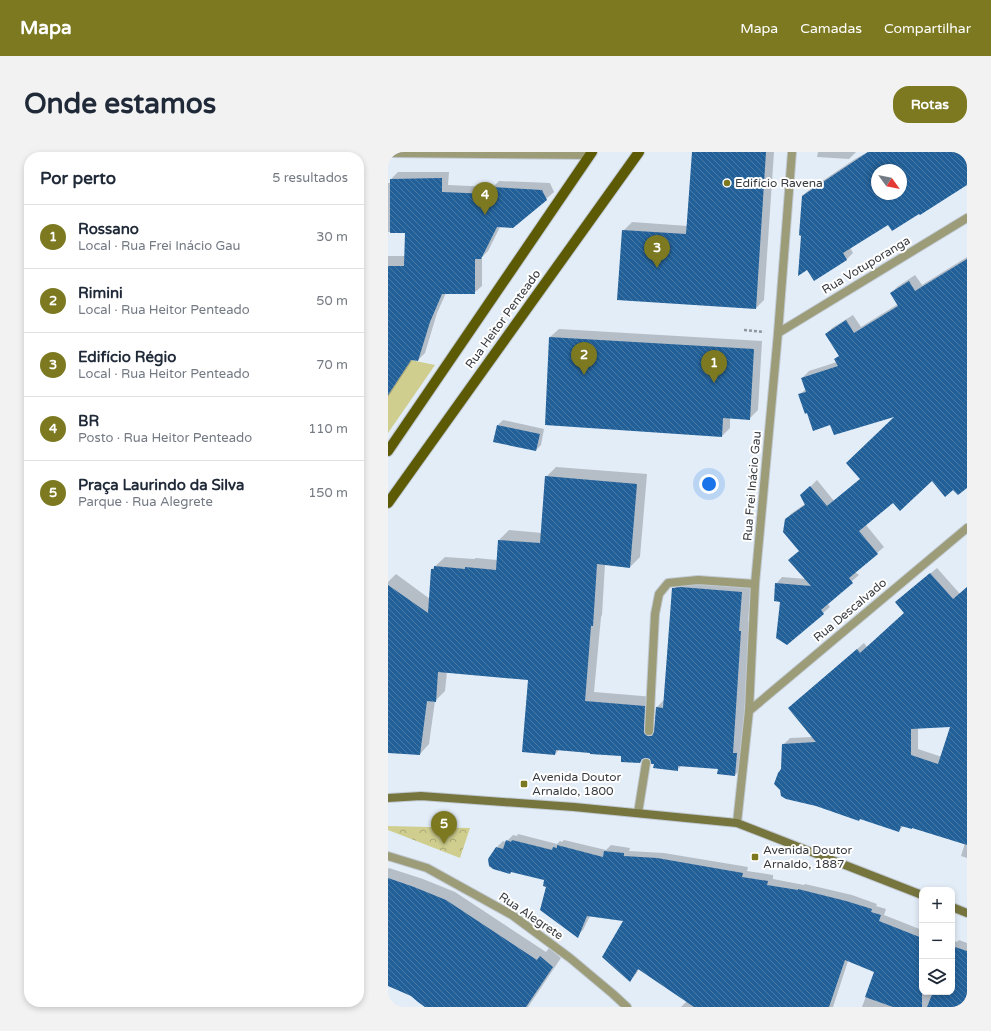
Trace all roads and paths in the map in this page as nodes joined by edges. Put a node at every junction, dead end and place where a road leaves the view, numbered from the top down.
1 (639, 152) edge
2 (792, 152) edge
3 (388, 153) edge
4 (591, 154) edge
5 (967, 218) edge
6 (744, 330) dead end
7 (778, 333) junction
8 (388, 451) edge
9 (389, 503) edge
10 (967, 528) edge
11 (755, 584) junction
12 (749, 711) junction
13 (649, 731) dead end
14 (646, 763) dead end
15 (388, 798) edge
16 (638, 813) junction
17 (738, 823) junction
18 (388, 856) edge
19 (919, 894) edge
20 (955, 908) edge
21 (967, 913) edge
22 (627, 1007) edge

1 - 9 main road, Rua Heitor Penteado
2 - 7 street, Rua Frei Inácio Gau
3 - 4 street
4 - 8 main road, Rua Heitor Penteado
5 - 7 street, Rua Votuporanga
6 - 7 path
7 - 11 street, Rua Frei Inácio Gau
10 - 12 street, Rua Descalvado
11 - 12 street, Rua Frei Inácio Gau
11 - 13 street
12 - 17 street, Rua Frei Inácio Gau
14 - 16 street
15 - 16 main road
16 - 17 main road
17 - 19 main road
18 - 22 street, Rua Alegrete
20 - 21 main road

